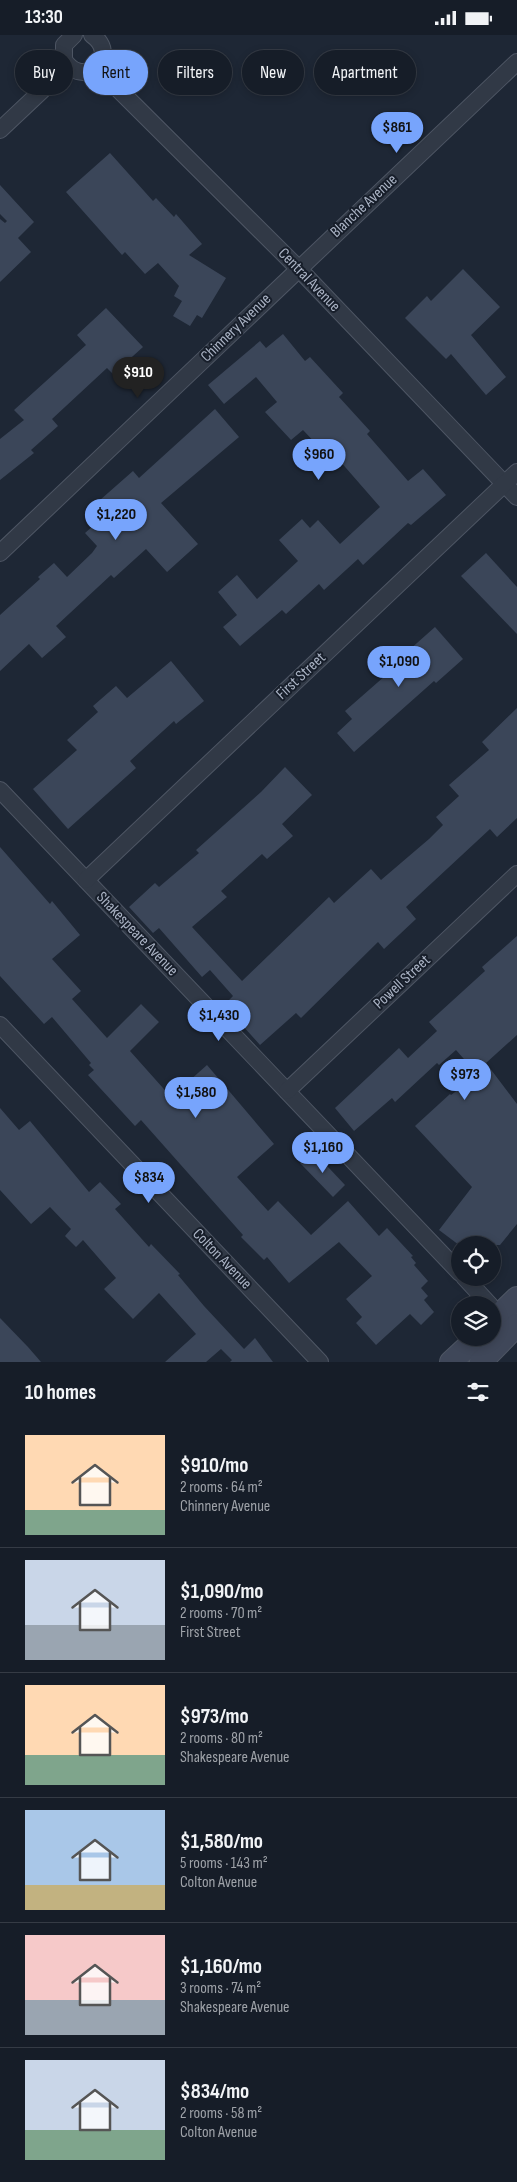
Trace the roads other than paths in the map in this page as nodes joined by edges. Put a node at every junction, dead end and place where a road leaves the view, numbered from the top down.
1 (69, 36) edge
2 (98, 36) edge
3 (64, 50) edge
4 (102, 50) edge
5 (517, 62) edge
6 (37, 95) edge
7 (124, 95) edge
8 (0, 130) edge
9 (298, 268) junction
10 (517, 472) edge
11 (504, 484) junction
12 (517, 497) edge
13 (0, 553) edge
14 (0, 789) edge
15 (517, 874) edge
16 (86, 880) junction
17 (0, 1025) edge
18 (286, 1091) junction
19 (451, 1264) edge
20 (472, 1286) edge
21 (482, 1296) edge
22 (517, 1298) edge
23 (501, 1317) edge
24 (485, 1351) edge
25 (320, 1362) edge
26 (451, 1362) edge

1 - 3 street
2 - 4 street
5 - 9 street, Blanche Avenue
6 - 8 street
7 - 9 street, Central Avenue
9 - 11 street, Central Avenue
9 - 13 street, Chinnery Avenue
10 - 11 street, First Street
11 - 12 street, Central Avenue
11 - 16 street, First Street
14 - 16 street, Shakespeare Avenue
15 - 18 street, Powell Street
16 - 18 street, Shakespeare Avenue
17 - 25 street, Colton Avenue
18 - 19 street, Shakespeare Avenue
20 - 21 street
22 - 23 main road
24 - 26 main road

